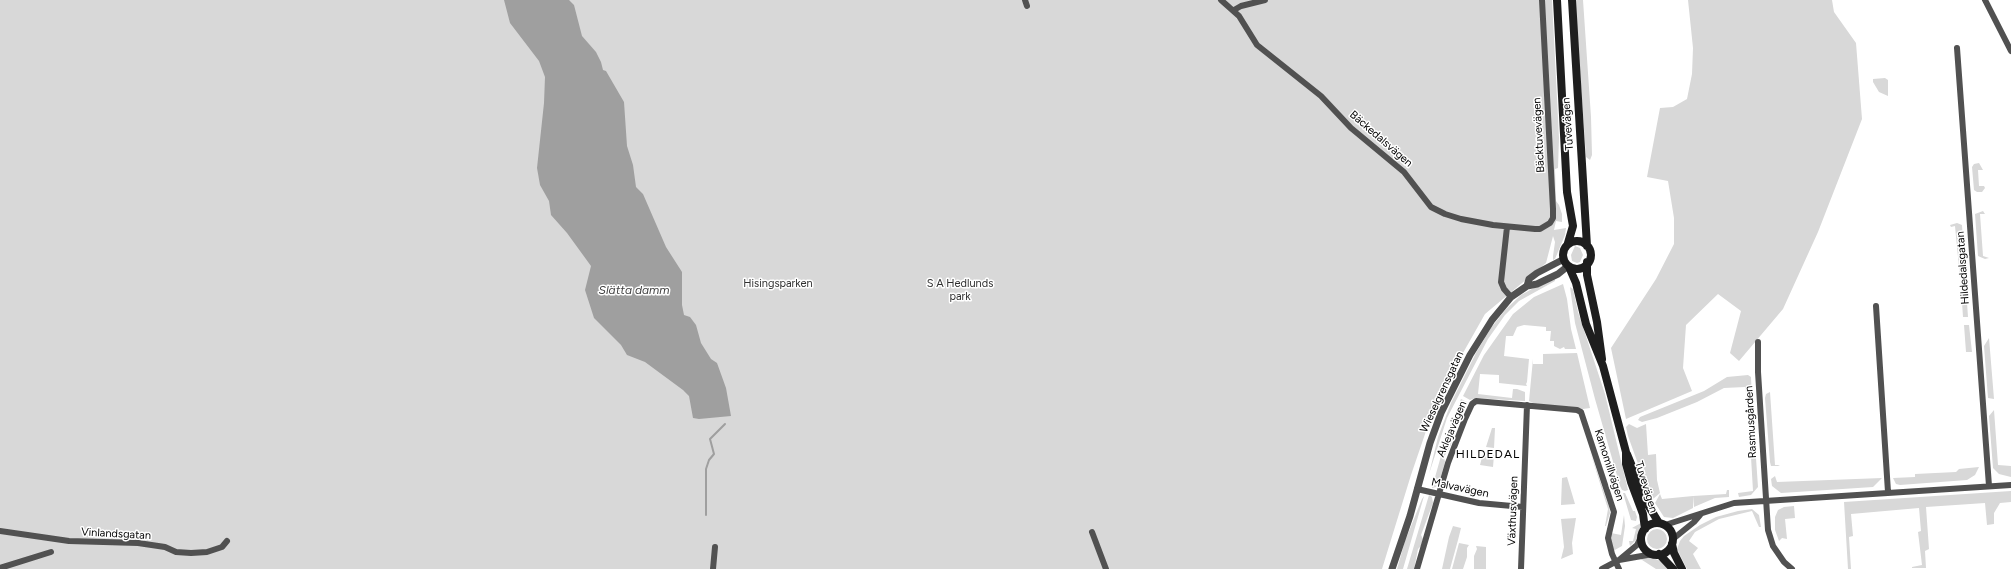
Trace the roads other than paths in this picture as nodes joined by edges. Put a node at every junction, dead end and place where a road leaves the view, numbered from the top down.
1 (1221, 0) edge
2 (1265, 0) edge
3 (1542, 0) edge
4 (1557, 0) edge
5 (1572, 0) edge
6 (1985, 0) edge
7 (1234, 10) junction
8 (1957, 48) dead end
9 (2011, 51) edge
10 (1507, 227) junction
11 (1568, 244) junction
12 (1587, 246) junction
13 (1587, 262) junction
14 (1567, 264) junction
15 (1511, 297) junction
16 (1876, 306) dead end
17 (1758, 342) dead end
18 (1602, 366) junction
19 (1527, 405) junction
20 (1581, 412) joint
21 (1626, 452) junction
22 (2011, 485) edge
23 (1989, 486) junction
24 (1417, 489) junction
25 (1888, 492) junction
26 (1439, 494) junction
27 (1765, 501) junction
28 (1523, 507) junction
29 (1700, 515) junction
30 (1662, 524) junction
31 (0, 531) edge
32 (1092, 532) dead end
33 (1644, 532) junction
34 (1672, 541) junction
35 (227, 542) dead end
36 (715, 547) dead end
37 (52, 552) dead end
38 (1656, 554) junction
39 (1617, 561) junction
40 (0, 568) edge
41 (714, 569) edge
42 (1106, 569) edge
43 (1392, 569) edge
44 (1416, 569) edge
45 (1521, 569) edge
46 (1602, 569) edge
47 (1619, 569) edge
48 (1673, 569) edge
49 (1682, 569) edge
50 (1792, 569) edge

1 - 7 street, Bäckedalsvägen
2 - 7 street
3 - 10 street, Bäcktuvevägen
4 - 11 main road, Tuvevägen
5 - 12 main road, Tuvevägen
6 - 9 street
7 - 10 street, Bäckedalsvägen
8 - 23 street, Hildedalsgatan
10 - 15 street
11 - 12 main road
11 - 14 main road, Tuvevägen
12 - 13 main road, Tuvevägen
13 - 14 main road
13 - 18 main road, Tuvevägen
14 - 15 street, Wieselgrensgatan
14 - 18 main road, Tuvevägen
15 - 24 street, Wieselgrensgatan
16 - 25 street
17 - 27 street, Rasmusgården
18 - 21 main road, Tuvevägen
19 - 20 street, Aklejavägen
19 - 26 street, Aklejavägen
19 - 28 street, Växthusvägen
20 - 39 street, Kamomillvägen
21 - 30 main road, Tuvevägen
21 - 33 main road, Tuvevägen
22 - 23 street
23 - 25 street
24 - 26 street, Malvavägen
24 - 43 street, Wieselgrensgatan
25 - 27 street
26 - 28 street, Malvavägen
26 - 44 street, Aklejavägen
27 - 29 street
27 - 50 street, Rasmusgården
28 - 45 street, Växthusvägen
29 - 30 street
29 - 34 street
30 - 33 main road, Tuvevägen
30 - 34 main road, Tuvevägen
31 - 35 street, Vinlandsgatan
32 - 42 street
33 - 38 main road, Tuvevägen
33 - 39 street
34 - 38 main road
34 - 49 main road, Tuvevägen
36 - 41 street
37 - 40 street
38 - 39 street
38 - 48 main road, Tuvevägen
39 - 46 street
39 - 47 street, Kamomillvägen

